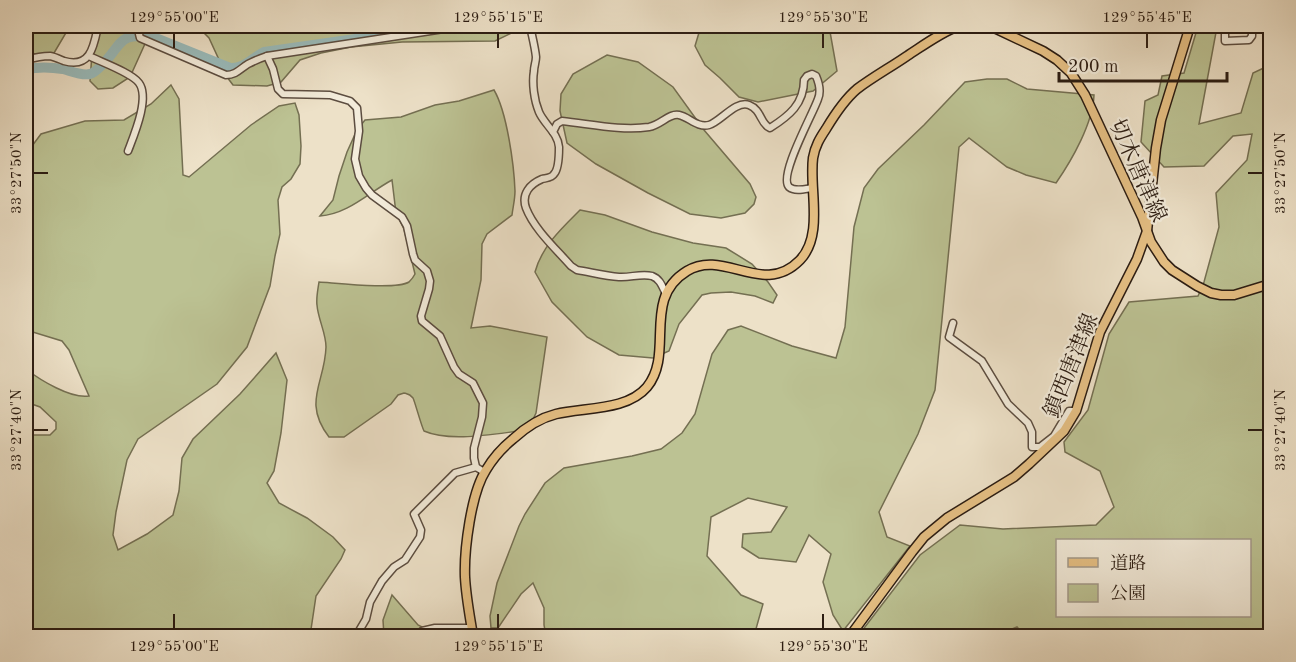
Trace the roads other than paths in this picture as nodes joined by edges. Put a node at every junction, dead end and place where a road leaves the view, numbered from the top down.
1 (98, 26) edge
2 (134, 26) edge
3 (475, 26) edge
4 (530, 26) edge
5 (958, 26) edge
6 (990, 26) edge
7 (1190, 26) edge
8 (1225, 26) edge
9 (1252, 26) edge
10 (89, 56) junction
11 (267, 56) junction
12 (26, 60) edge
13 (553, 132) junction
14 (128, 151) dead end
15 (812, 188) junction
16 (1147, 231) junction
17 (1270, 284) edge
18 (666, 294) junction
19 (953, 323) dead end
20 (1076, 411) junction
21 (476, 467) junction
22 (484, 472) junction
23 (422, 632) dead end
24 (472, 632) edge
25 (356, 636) edge
26 (850, 636) edge

1 - 10 street
2 - 11 street
3 - 11 street
4 - 13 street
5 - 15 main road
6 - 16 main road, 切木唐津線
7 - 16 main road, 鎮西唐津線
8 - 9 street
10 - 12 street
10 - 14 street
11 - 21 street
13 - 15 street
13 - 18 street
15 - 18 main road
16 - 17 main road, 切木唐津線
16 - 20 main road, 鎮西唐津線
18 - 22 main road
19 - 20 street
20 - 26 main road, 鎮西唐津線
21 - 22 street
21 - 25 street
22 - 24 main road
23 - 24 street

